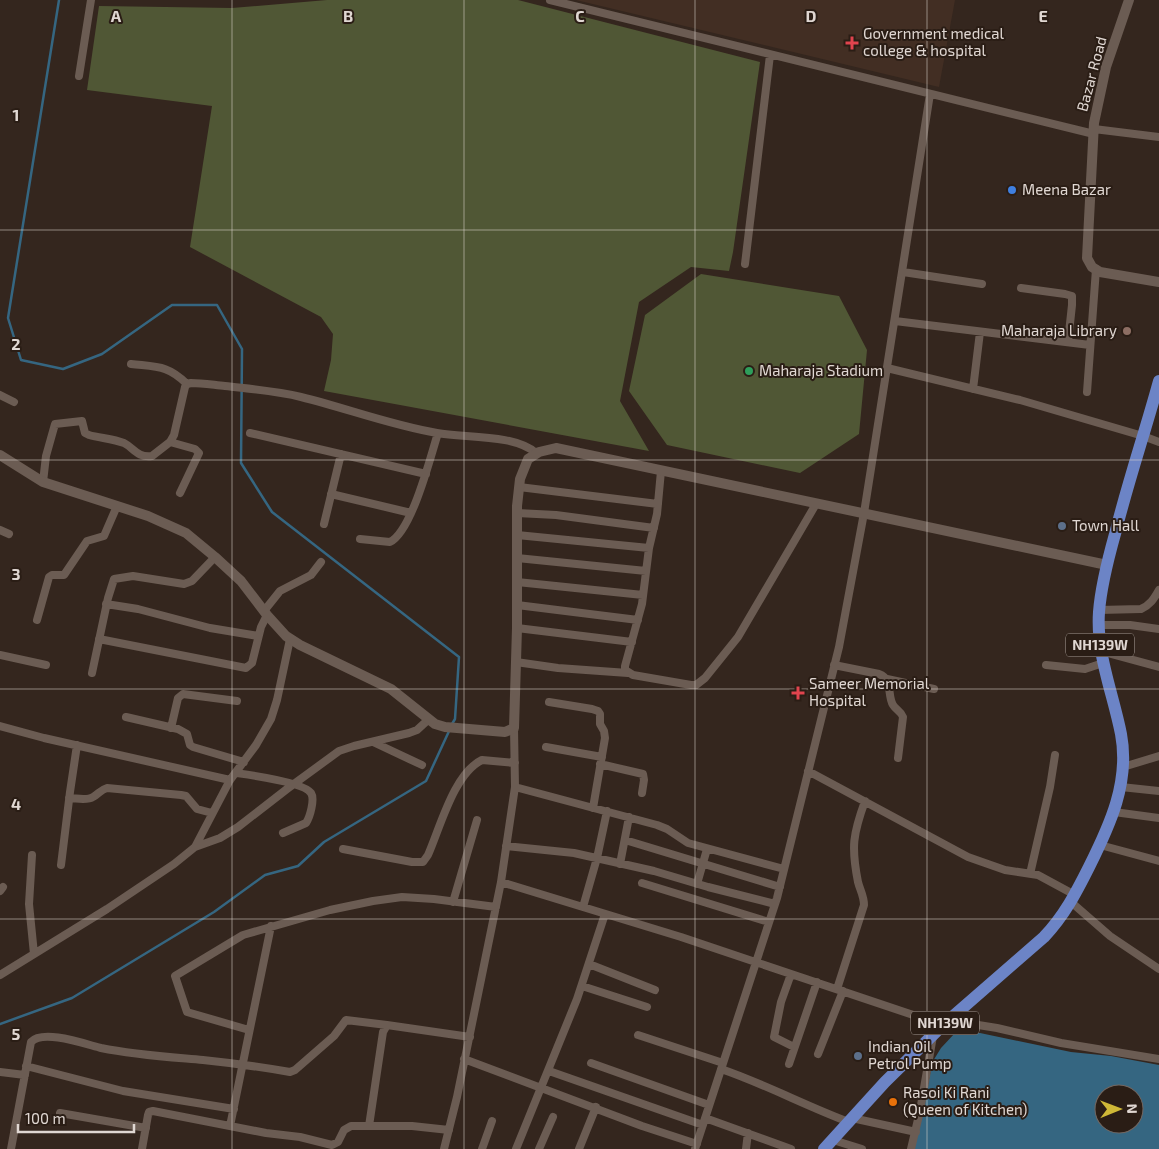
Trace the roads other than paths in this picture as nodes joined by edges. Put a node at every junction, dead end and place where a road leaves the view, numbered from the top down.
1 (91, 0) edge
2 (550, 0) edge
3 (1129, 0) edge
4 (770, 54) junction
5 (80, 76) dead end
6 (930, 94) junction
7 (1094, 131) junction
8 (1159, 137) edge
9 (745, 264) dead end
10 (1096, 269) junction
11 (903, 272) junction
12 (1159, 282) edge
13 (982, 284) dead end
14 (1020, 288) dead end
15 (895, 321) junction
16 (980, 332) junction
17 (1068, 342) junction
18 (1090, 345) junction
19 (131, 364) dead end
20 (887, 368) junction
21 (1159, 381) edge
22 (187, 384) junction
23 (973, 389) junction
24 (1087, 392) dead end
25 (0, 396) edge
26 (14, 402) dead end
27 (250, 433) dead end
28 (438, 433) junction
29 (1143, 436) junction
30 (170, 442) junction
31 (1159, 442) edge
32 (536, 453) junction
33 (341, 454) junction
34 (0, 455) edge
35 (661, 471) junction
36 (426, 474) junction
37 (43, 482) junction
38 (519, 487) junction
39 (180, 493) dead end
40 (331, 494) junction
41 (658, 504) junction
42 (816, 504) junction
43 (117, 506) junction
44 (411, 513) junction
45 (517, 513) junction
46 (864, 513) junction
47 (324, 524) dead end
48 (654, 528) junction
49 (0, 530) edge
50 (9, 534) dead end
51 (517, 535) junction
52 (360, 539) dead end
53 (649, 548) junction
54 (216, 557) junction
55 (517, 558) junction
56 (320, 562) dead end
57 (1107, 566) junction
58 (646, 571) junction
59 (517, 582) junction
60 (1159, 590) edge
61 (643, 594) junction
62 (106, 604) junction
63 (517, 605) junction
64 (1099, 610) junction
65 (265, 613) junction
66 (37, 620) dead end
67 (638, 620) junction
68 (1098, 625) junction
69 (517, 628) junction
70 (1159, 629) edge
71 (258, 636) junction
72 (290, 638) junction
73 (99, 639) junction
74 (632, 642) junction
75 (0, 655) edge
76 (1102, 657) junction
77 (516, 662) junction
78 (46, 665) dead end
79 (834, 665) junction
80 (1046, 665) dead end
81 (1159, 667) edge
82 (628, 673) junction
83 (92, 674) dead end
84 (887, 679) junction
85 (934, 689) dead end
86 (237, 701) dead end
87 (549, 702) dead end
88 (126, 717) dead end
89 (429, 719) junction
90 (0, 726) edge
91 (171, 728) junction
92 (514, 728) junction
93 (372, 742) junction
94 (77, 746) junction
95 (546, 747) dead end
96 (1055, 755) dead end
97 (1159, 756) edge
98 (898, 758) dead end
99 (601, 761) junction
100 (244, 762) junction
101 (515, 763) junction
102 (422, 765) dead end
103 (1123, 767) junction
104 (808, 771) junction
105 (236, 773) junction
106 (230, 780) junction
107 (294, 783) junction
108 (515, 787) junction
109 (1121, 787) junction
110 (1159, 792) edge
111 (642, 793) dead end
112 (69, 798) junction
113 (865, 801) junction
114 (593, 808) junction
115 (607, 811) junction
116 (1114, 812) junction
117 (212, 813) junction
118 (629, 817) junction
119 (1159, 818) edge
120 (477, 820) dead end
121 (283, 833) dead end
122 (625, 840) junction
123 (1100, 845) junction
124 (506, 846) junction
125 (195, 847) junction
126 (706, 848) junction
127 (343, 849) dead end
128 (32, 855) dead end
129 (597, 858) junction
130 (1159, 861) edge
131 (620, 864) junction
132 (702, 864) junction
133 (61, 865) dead end
134 (784, 869) junction
135 (1030, 874) junction
136 (501, 882) junction
137 (642, 883) dead end
138 (697, 884) junction
139 (780, 887) junction
140 (1073, 899) junction
141 (453, 902) junction
142 (775, 904) junction
143 (583, 907) junction
144 (496, 908) junction
145 (605, 914) junction
146 (769, 922) junction
147 (271, 926) junction
148 (34, 954) junction
149 (756, 962) junction
150 (589, 964) junction
151 (1159, 969) edge
152 (791, 974) junction
153 (0, 975) edge
154 (817, 982) junction
155 (582, 986) junction
156 (655, 990) dead end
157 (840, 990) junction
158 (647, 1007) dead end
159 (387, 1026) junction
160 (941, 1026) junction
161 (249, 1030) junction
162 (638, 1035) dead end
163 (470, 1037) junction
164 (794, 1047) junction
165 (818, 1054) dead end
166 (464, 1059) junction
167 (1159, 1059) edge
168 (591, 1063) dead end
169 (243, 1064) junction
170 (788, 1064) dead end
171 (26, 1066) junction
172 (722, 1066) junction
173 (549, 1071) junction
174 (0, 1072) edge
175 (25, 1075) junction
176 (542, 1088) junction
177 (709, 1105) junction
178 (596, 1107) junction
179 (234, 1109) junction
180 (60, 1113) dead end
181 (553, 1118) dead end
182 (851, 1120) junction
183 (492, 1121) dead end
184 (704, 1122) junction
185 (230, 1126) junction
186 (369, 1126) junction
187 (146, 1128) junction
188 (449, 1130) junction
189 (916, 1132) junction
190 (748, 1133) junction
191 (828, 1144) edge
192 (696, 1146) edge
193 (11, 1149) edge
194 (142, 1149) edge
195 (444, 1149) edge
196 (482, 1149) edge
197 (516, 1149) edge
198 (539, 1149) edge
199 (579, 1149) edge
200 (746, 1149) edge
201 (792, 1149) edge
202 (862, 1149) edge
203 (911, 1149) edge

1 - 5 street
2 - 4 street
3 - 7 street, Bazar Road
4 - 6 street
4 - 9 street
6 - 7 street
6 - 11 street
7 - 8 street
7 - 10 street, Bazar Road
10 - 12 street
10 - 18 street
11 - 13 street
11 - 15 street
14 - 17 street
15 - 16 street
15 - 20 street
16 - 17 street
16 - 23 street
17 - 18 street
18 - 24 street
19 - 22 street
20 - 23 street
20 - 46 street
21 - 29 highway, NH139W
22 - 28 street
22 - 30 street
23 - 29 street
25 - 26 street
27 - 33 street
28 - 32 street
28 - 36 street
29 - 31 street
29 - 57 highway, NH139W
30 - 37 street
30 - 39 street
32 - 35 street
32 - 38 street
33 - 36 street
33 - 40 street
34 - 37 street
35 - 41 street
35 - 42 street
36 - 44 street
37 - 43 street
38 - 41 street
38 - 45 street
40 - 44 street
40 - 47 street
41 - 48 street
42 - 46 street
42 - 82 street
43 - 54 street
43 - 66 street
44 - 52 street
45 - 48 street
45 - 51 street
46 - 57 street
46 - 79 street
48 - 53 street
49 - 50 street
51 - 53 street
51 - 55 street
53 - 58 street
54 - 62 street
54 - 65 street
55 - 58 street
55 - 59 street
56 - 65 street
57 - 64 highway, NH139W
58 - 61 street
59 - 61 street
59 - 63 street
60 - 64 street
61 - 67 street
62 - 71 street
62 - 73 street
63 - 67 street
63 - 69 street
64 - 68 highway, NH139W
65 - 71 street
65 - 72 street
67 - 74 street
68 - 70 street
68 - 76 highway, NH139W
69 - 74 street
69 - 77 street
71 - 73 street
72 - 89 street
72 - 100 street
73 - 83 street
74 - 82 street
75 - 78 street
76 - 80 street
76 - 81 street
76 - 103 highway, NH139W
77 - 82 street
77 - 92 street
79 - 84 street
79 - 104 street
84 - 85 street
84 - 98 street
86 - 91 street
87 - 99 street
88 - 91 street
89 - 92 street
89 - 93 street
90 - 94 street
91 - 100 street
92 - 101 street
93 - 102 street
93 - 107 street
94 - 106 street
94 - 112 street
95 - 99 street
96 - 135 street
97 - 103 street
99 - 111 street
99 - 114 street
100 - 105 street
101 - 108 street
101 - 127 street
103 - 109 highway, NH139W
104 - 113 street
104 - 134 street
105 - 106 street
105 - 107 street
106 - 117 street
107 - 121 street
107 - 125 street
108 - 114 street
108 - 124 street
109 - 110 street
109 - 116 highway, NH139W
112 - 117 street
112 - 133 street
113 - 135 street
113 - 157 street
114 - 115 street
115 - 118 street
115 - 129 street
116 - 119 street
116 - 123 highway, NH139W
117 - 125 street
118 - 122 street
118 - 126 street
120 - 141 street
122 - 131 street
122 - 132 street
123 - 130 street
123 - 140 highway, NH139W
124 - 129 street
124 - 136 street
125 - 148 street
126 - 132 street
126 - 134 street
128 - 148 street
129 - 131 street
129 - 143 street
131 - 138 street
132 - 138 street
132 - 139 street
134 - 139 street
135 - 140 street
136 - 143 street
136 - 144 street
137 - 146 street
138 - 142 street
139 - 142 street
140 - 151 street
140 - 160 highway, NH139W
141 - 144 street
141 - 147 street
142 - 146 street
143 - 145 street
144 - 163 street
145 - 149 street
145 - 150 street
146 - 149 street
147 - 161 street
147 - 161 street
148 - 153 street
149 - 152 street
149 - 172 street
150 - 155 street
150 - 156 street
152 - 154 street
152 - 164 street
154 - 157 street
154 - 164 street
155 - 158 street
155 - 173 street
157 - 160 street
157 - 165 street
159 - 163 street
159 - 169 street
159 - 186 street
160 - 167 street
160 - 182 highway, NH139W
160 - 189 street
161 - 169 street
162 - 172 street
163 - 166 street
164 - 170 street
166 - 176 street
166 - 188 street
168 - 177 street
169 - 171 street
169 - 179 street
171 - 175 street
171 - 179 street
172 - 177 street
172 - 182 street
173 - 176 street
173 - 184 street
174 - 175 street
175 - 193 street
176 - 178 street
176 - 197 street
177 - 184 street
178 - 192 street
178 - 199 street
179 - 185 street
180 - 187 street
181 - 198 street
182 - 189 street
182 - 191 highway, NH139W
183 - 196 street
184 - 190 street
184 - 192 street
185 - 186 street
185 - 187 street
186 - 188 street
187 - 194 street
188 - 195 street
189 - 203 street
190 - 200 street
190 - 201 street
191 - 202 street

